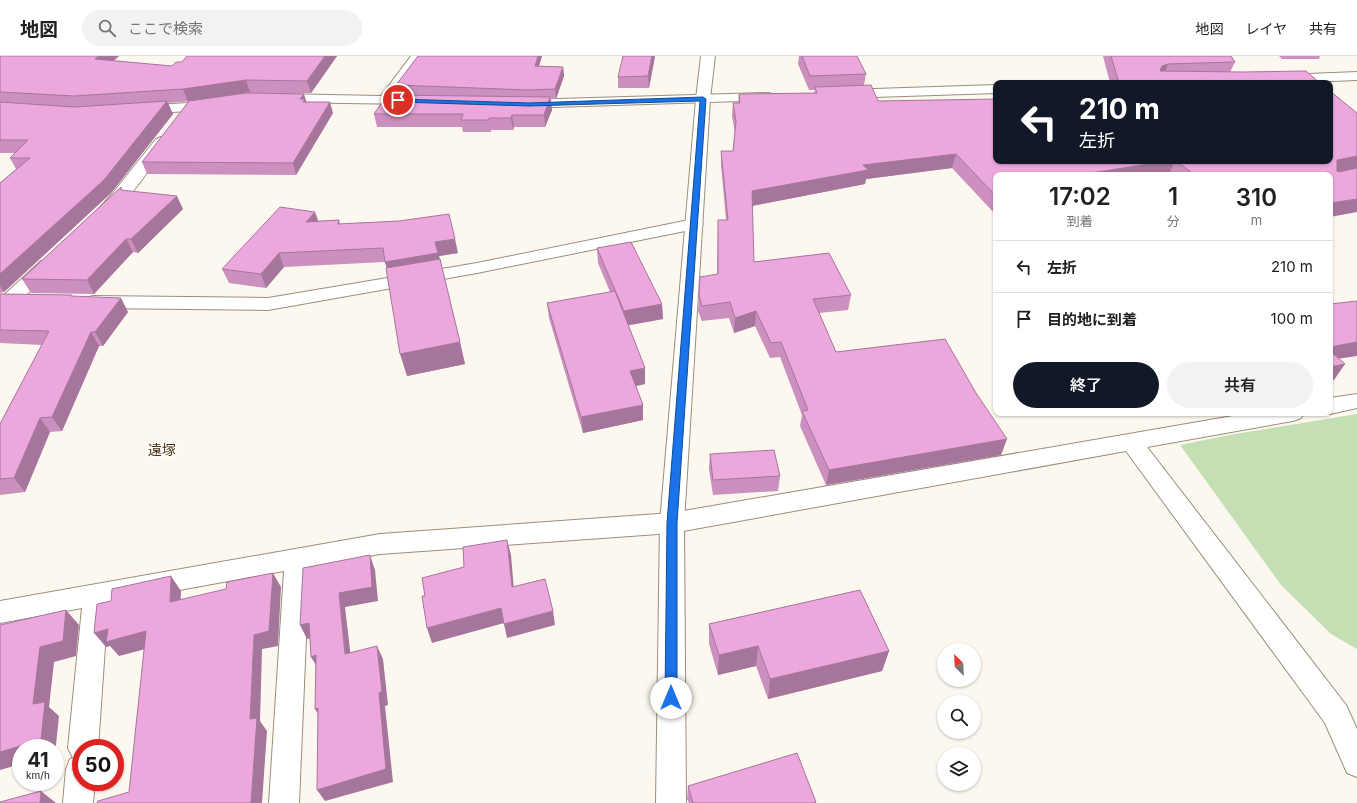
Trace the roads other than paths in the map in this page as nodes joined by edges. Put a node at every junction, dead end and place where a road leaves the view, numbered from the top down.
1 (418, 56) edge
2 (708, 56) edge
3 (1357, 76) edge
4 (1268, 79) edge
5 (1309, 80) edge
6 (993, 89) edge
7 (830, 94) edge
8 (782, 96) edge
9 (266, 98) edge
10 (703, 99) junction
11 (384, 100) junction
12 (227, 101) edge
13 (419, 101) edge
14 (505, 104) edge
15 (188, 107) junction
16 (126, 111) edge
17 (694, 224) junction
18 (90, 225) edge
19 (62, 252) edge
20 (5, 300) edge
21 (34, 301) edge
22 (72, 301) edge
23 (1357, 402) edge
24 (1333, 406) edge
25 (1276, 416) edge
26 (1131, 442) junction
27 (672, 523) junction
28 (297, 559) junction
29 (96, 595) junction
30 (0, 612) edge
31 (84, 739) edge
32 (1357, 763) edge
33 (79, 791) edge
34 (78, 803) edge
35 (284, 803) edge
36 (671, 803) edge

1 - 11 street
2 - 10 street
3 - 5 street
4 - 5 street
6 - 7 street
8 - 10 street
9 - 11 street
10 - 14 street
10 - 17 street
11 - 13 street
12 - 15 street
15 - 16 street
15 - 18 street
17 - 22 street
17 - 27 street
19 - 20 street
20 - 21 street
23 - 24 street
25 - 26 street
26 - 27 street
26 - 32 street
27 - 28 street
27 - 36 street
28 - 29 street
28 - 35 street
29 - 30 street
29 - 31 street
33 - 34 street

